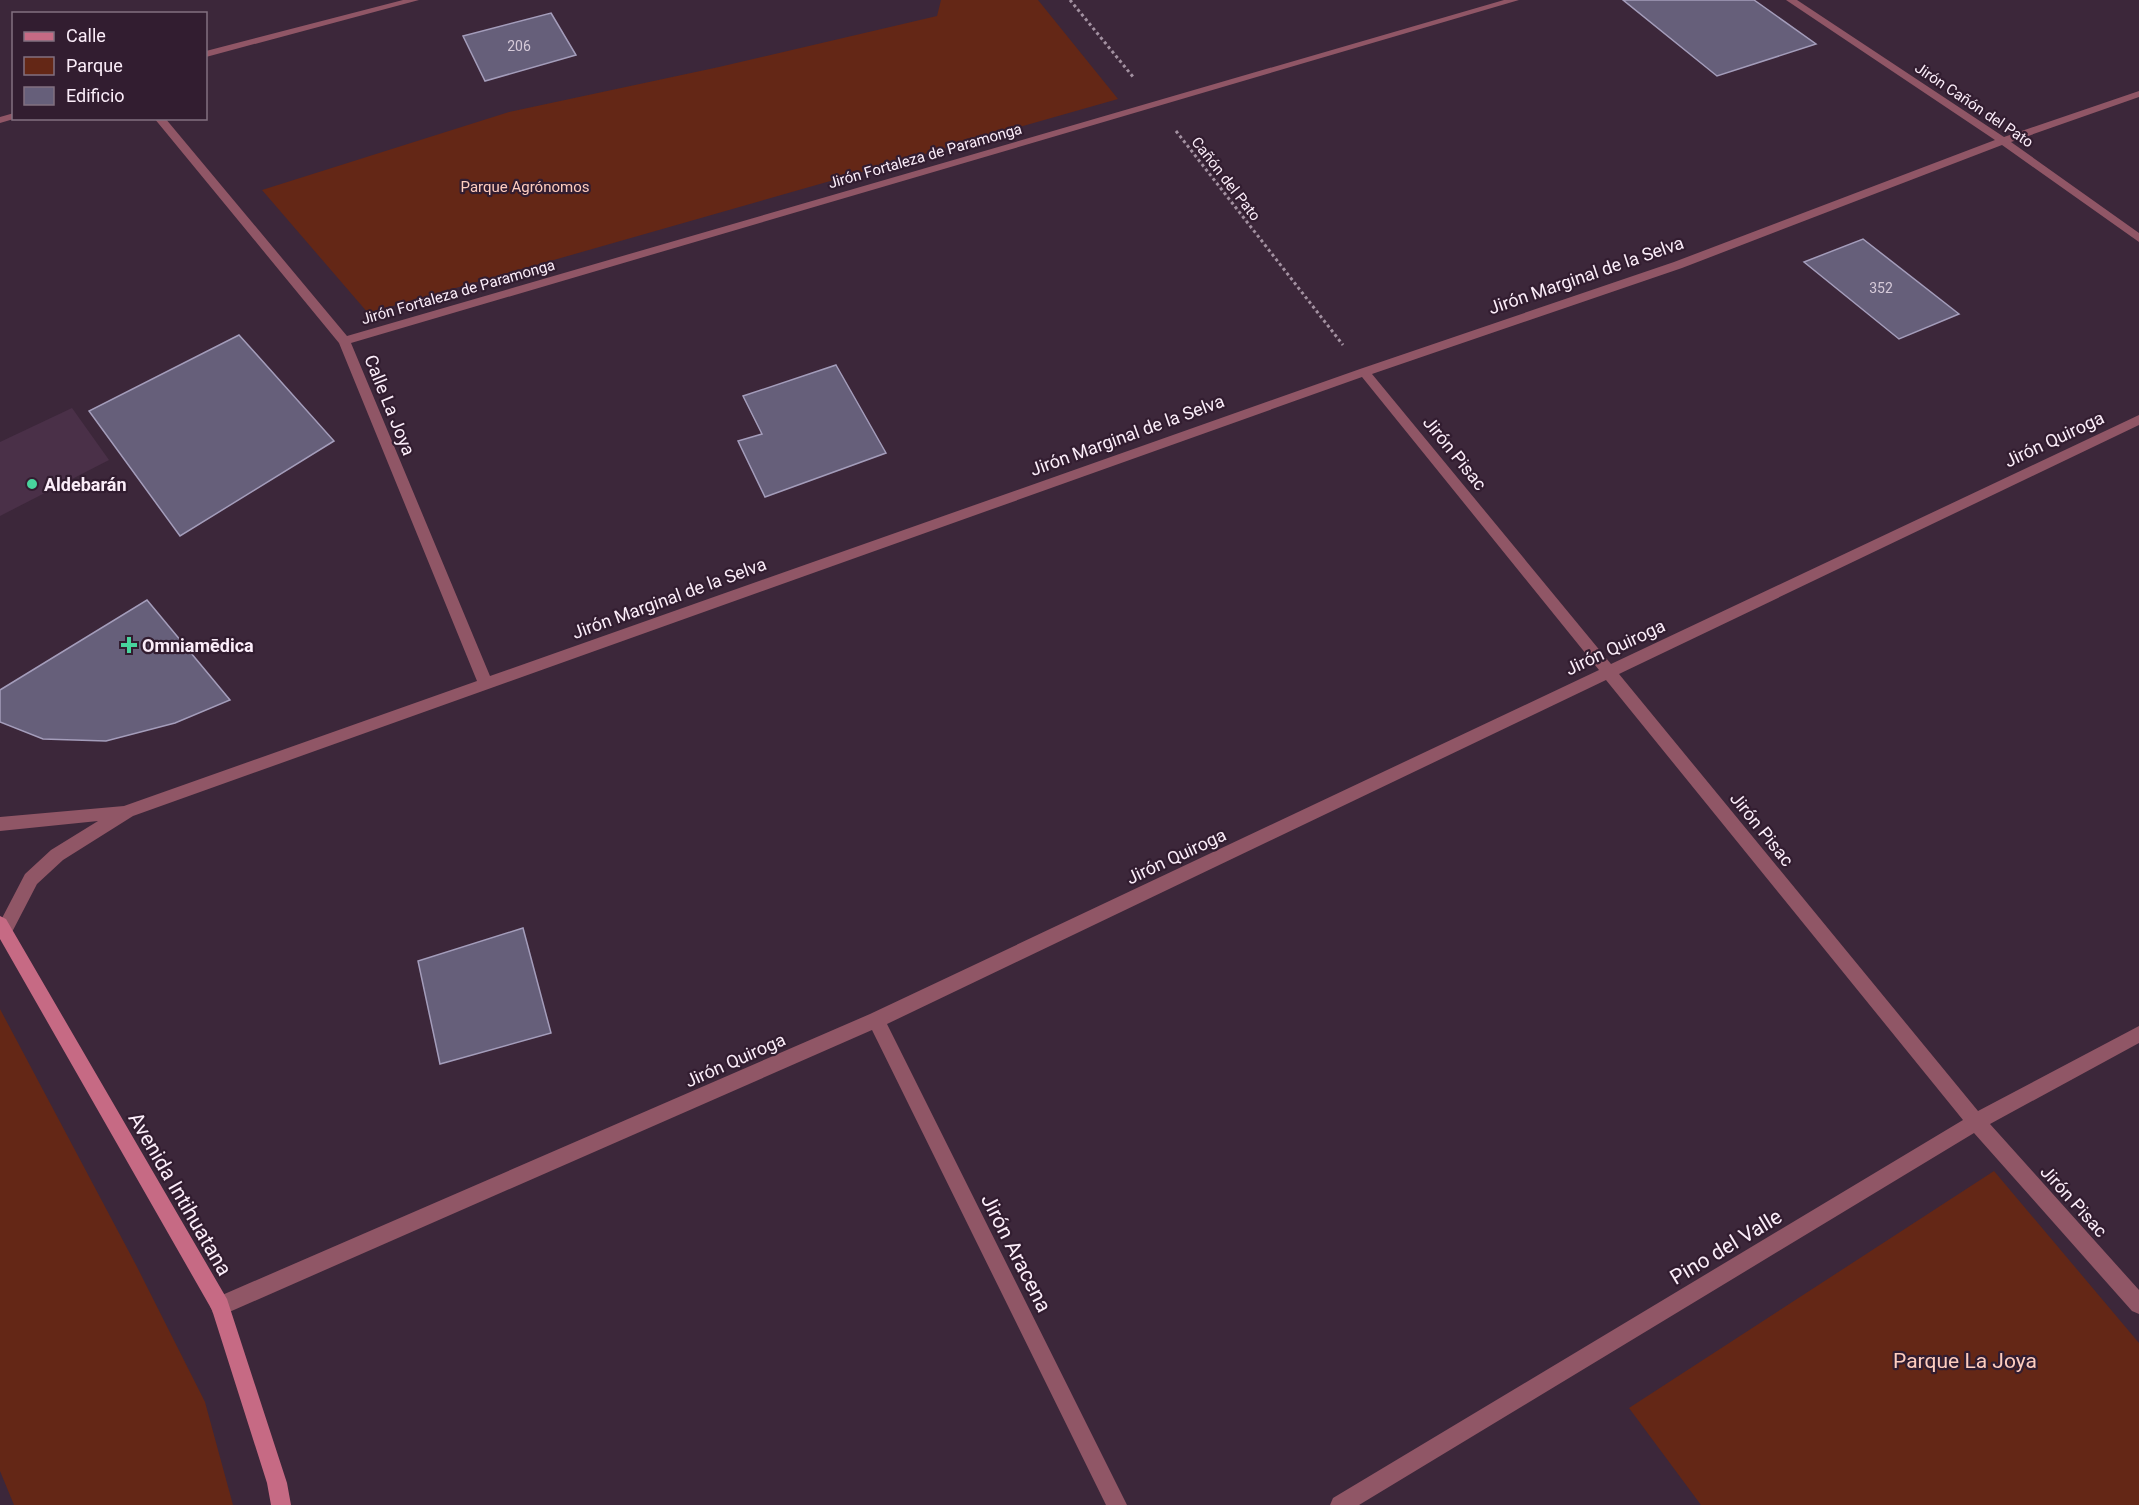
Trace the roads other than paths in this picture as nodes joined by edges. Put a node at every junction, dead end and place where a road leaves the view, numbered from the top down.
1 (414, 0) edge
2 (1514, 0) edge
3 (1791, 0) edge
4 (207, 54) edge
5 (2139, 94) edge
6 (161, 120) edge
7 (2003, 141) junction
8 (2139, 238) edge
9 (344, 341) junction
10 (1364, 372) junction
11 (2139, 420) edge
12 (1609, 672) junction
13 (486, 684) junction
14 (128, 811) junction
15 (0, 824) edge
16 (2, 927) edge
17 (876, 1020) junction
18 (2139, 1034) edge
19 (1977, 1122) junction
20 (2139, 1304) edge
21 (219, 1306) junction
22 (281, 1505) edge
23 (1117, 1505) edge
24 (1340, 1505) edge

1 - 4 street
2 - 9 street, Jirón Fortaleza de Paramonga
3 - 7 street, Jirón Cañón del Pato
5 - 7 street, Jirón Marginal de la Selva
6 - 9 street, Calle La Joya
7 - 8 street, Jirón Cañón del Pato
7 - 10 street, Jirón Marginal de la Selva
9 - 13 street, Calle La Joya
10 - 12 street, Jirón Pisac
10 - 13 street, Jirón Marginal de la Selva
11 - 12 street, Jirón Quiroga
12 - 17 street, Jirón Quiroga
12 - 19 street, Jirón Pisac
13 - 14 street, Jirón Marginal de la Selva
14 - 15 street, Jirón Marginal de la Selva
14 - 16 street, Jirón Marginal de la Selva
16 - 21 main road, Avenida Intihuatana
17 - 21 street, Jirón Quiroga
17 - 23 street, Jirón Aracena
18 - 19 street, Pino del Valle
19 - 20 street, Jirón Pisac
19 - 24 street, Pino del Valle
21 - 22 main road, Avenida Intihuatana

